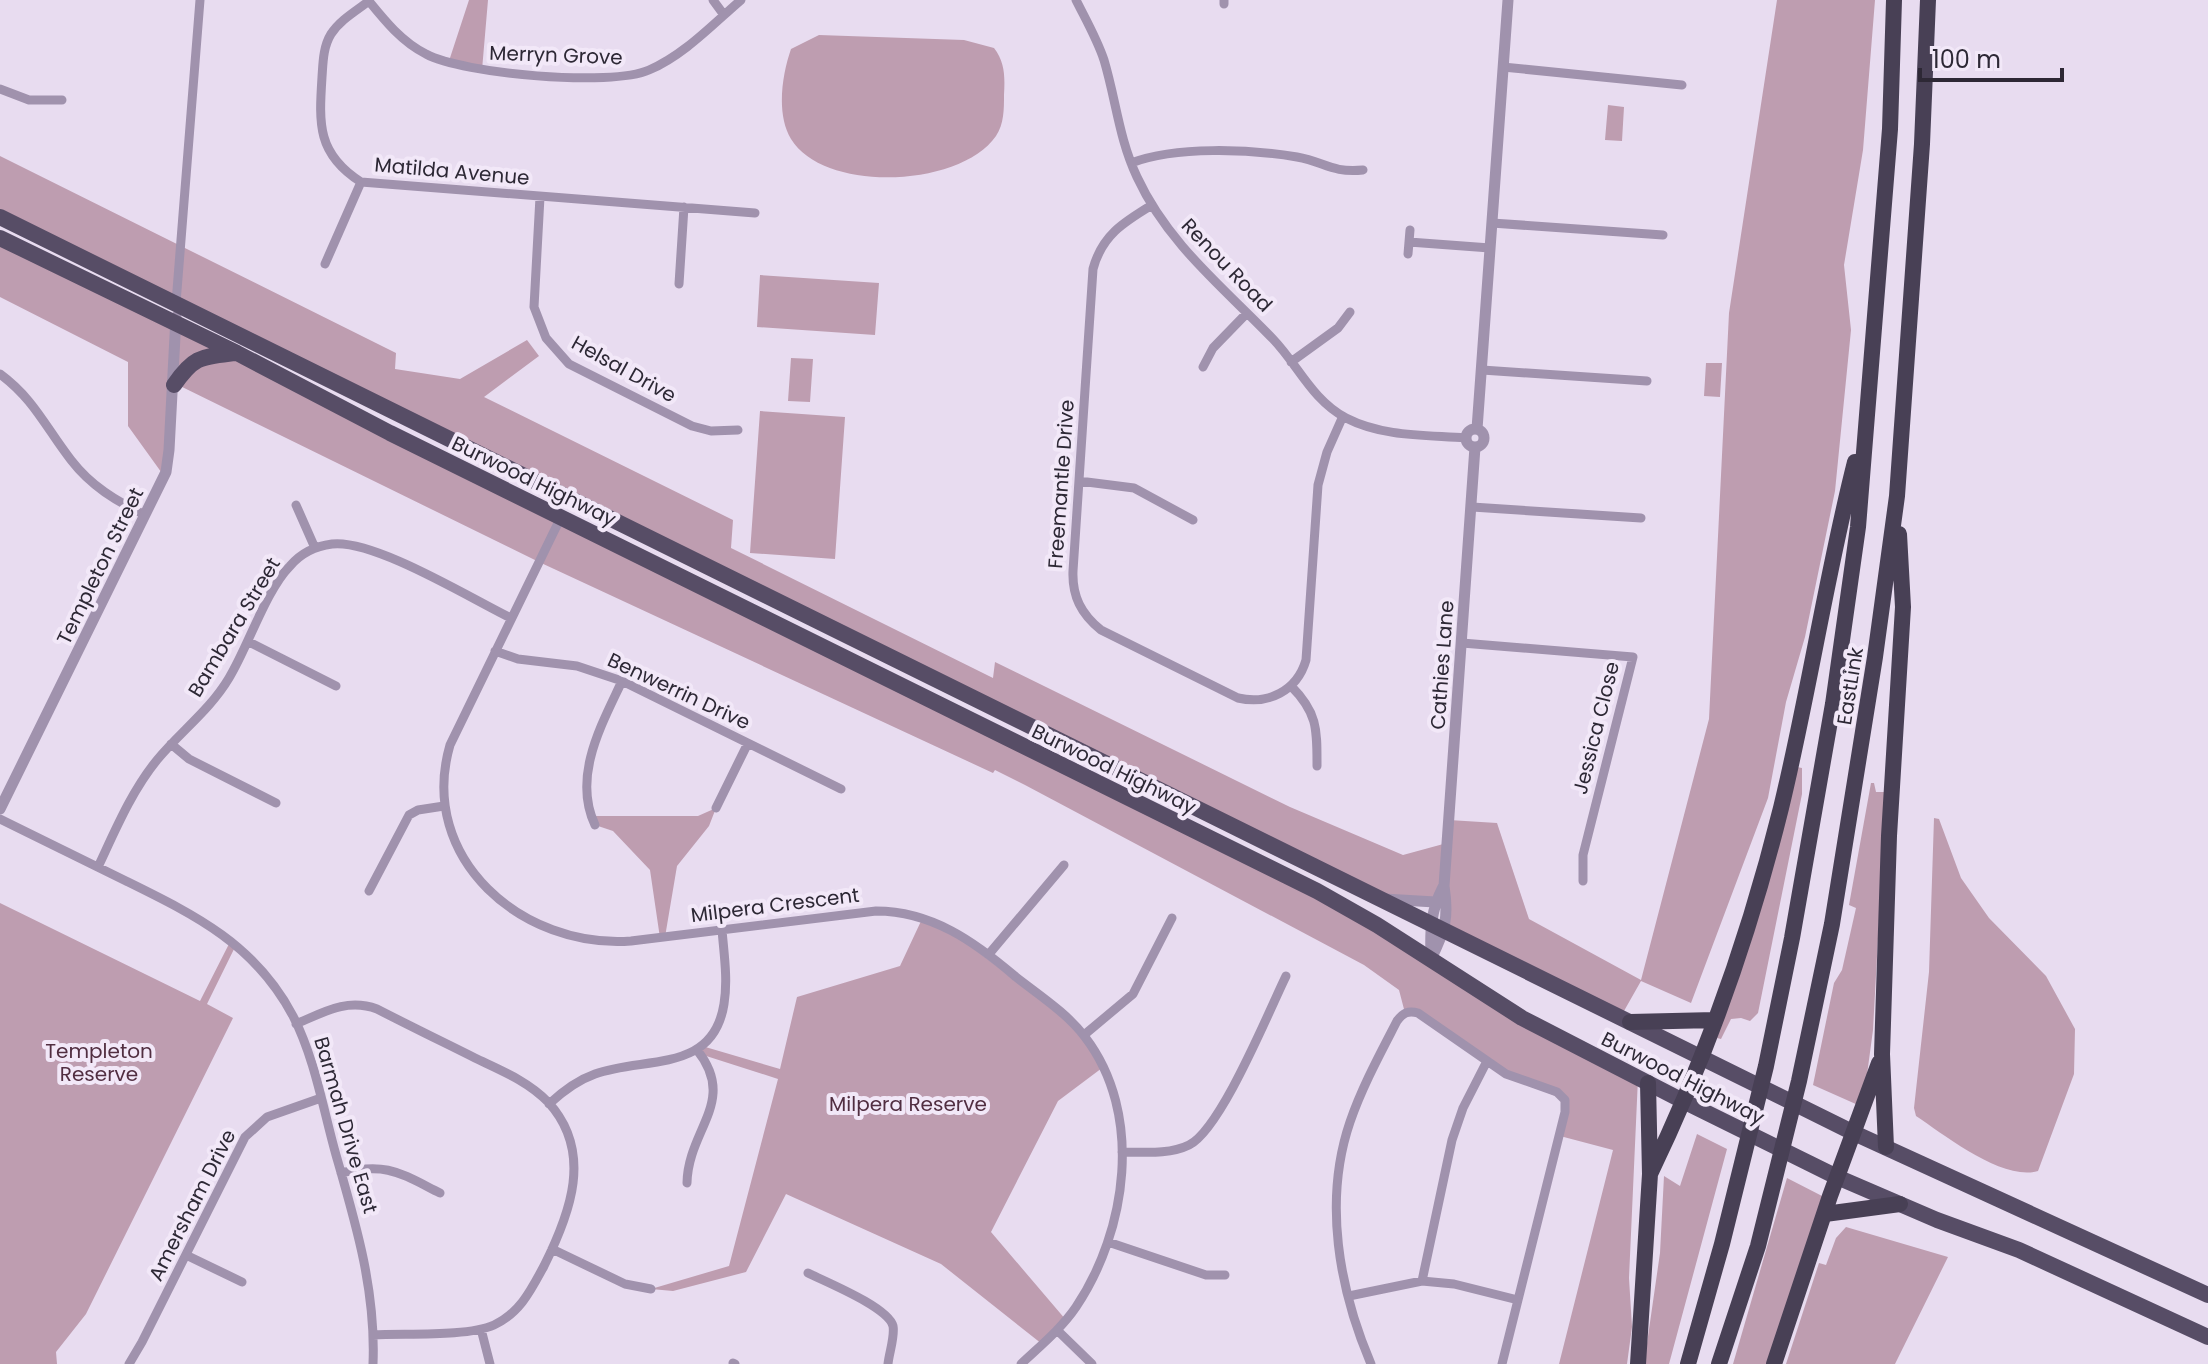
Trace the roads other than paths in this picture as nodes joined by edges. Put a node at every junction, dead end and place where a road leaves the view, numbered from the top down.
1 (200, 0) edge
2 (369, 0) edge
3 (713, 0) edge
4 (741, 0) edge
5 (1076, 0) edge
6 (1508, 0) edge
7 (1894, 0) edge
8 (1928, 0) edge
9 (724, 15) junction
10 (1503, 67) junction
11 (1682, 85) dead end
12 (0, 89) edge
13 (62, 100) dead end
14 (1131, 163) junction
15 (1363, 170) dead end
16 (361, 182) junction
17 (540, 197) junction
18 (1152, 205) junction
19 (684, 207) junction
20 (755, 213) dead end
21 (0, 217) edge
22 (1492, 223) junction
23 (1410, 230) dead end
24 (1663, 235) dead end
25 (0, 238) edge
26 (1409, 242) junction
27 (1490, 248) junction
28 (1408, 254) dead end
29 (325, 264) dead end
30 (679, 284) dead end
31 (176, 303) junction
32 (1350, 312) dead end
33 (1247, 313) junction
34 (176, 324) junction
35 (237, 353) junction
36 (1291, 362) junction
37 (1203, 367) dead end
38 (1482, 370) junction
39 (0, 374) edge
40 (1647, 381) dead end
41 (174, 385) junction
42 (1343, 416) junction
43 (1866, 422) junction
44 (1477, 429) junction
45 (738, 430) dead end
46 (1465, 438) junction
47 (1475, 447) junction
48 (1079, 481) junction
49 (1897, 496) junction
50 (296, 505) dead end
51 (1472, 507) junction
52 (145, 515) junction
53 (561, 517) junction
54 (1641, 518) dead end
55 (1193, 520) dead end
56 (315, 548) junction
57 (511, 618) junction
58 (249, 642) junction
59 (1462, 643) junction
60 (495, 651) junction
61 (622, 681) junction
62 (336, 686) dead end
63 (1291, 686) junction
64 (748, 743) junction
65 (171, 744) junction
66 (1317, 766) dead end
67 (841, 789) dead end
68 (276, 803) dead end
69 (444, 806) junction
70 (716, 808) dead end
71 (0, 809) edge
72 (0, 819) edge
73 (595, 825) dead end
74 (1064, 865) dead end
75 (98, 867) junction
76 (1324, 871) junction
77 (1583, 881) dead end
78 (1444, 886) junction
79 (369, 891) dead end
80 (1317, 891) junction
81 (1379, 899) junction
82 (1435, 902) junction
83 (1172, 918) dead end
84 (1437, 928) junction
85 (722, 930) junction
86 (989, 954) junction
87 (1431, 959) junction
88 (1286, 976) dead end
89 (1715, 1020) junction
90 (1630, 1022) junction
91 (296, 1024) junction
92 (1084, 1035) junction
93 (697, 1050) junction
94 (1882, 1054) junction
95 (1700, 1057) junction
96 (1486, 1063) junction
97 (1648, 1083) junction
98 (321, 1098) junction
99 (1683, 1101) junction
100 (549, 1104) junction
101 (1854, 1133) junction
102 (1886, 1147) junction
103 (1122, 1152) junction
104 (341, 1173) junction
105 (1650, 1174) junction
106 (1837, 1177) junction
107 (687, 1183) dead end
108 (440, 1193) dead end
109 (1900, 1204) junction
110 (1825, 1214) junction
111 (1108, 1242) junction
112 (552, 1249) junction
113 (186, 1255) junction
114 (808, 1273) dead end
115 (1225, 1275) dead end
116 (1422, 1281) junction
117 (242, 1282) dead end
118 (651, 1289) dead end
119 (2208, 1295) edge
120 (1349, 1296) junction
121 (1518, 1300) junction
122 (481, 1329) junction
123 (1057, 1330) junction
124 (373, 1335) junction
125 (2208, 1337) edge
126 (129, 1364) edge
127 (373, 1364) edge
128 (490, 1364) edge
129 (888, 1364) edge
130 (1021, 1364) edge
131 (1092, 1364) edge
132 (1371, 1364) edge
133 (1502, 1364) edge
134 (1638, 1364) edge
135 (1688, 1364) edge
136 (1719, 1364) edge
137 (1774, 1364) edge

1 - 31 street
2 - 9 street, Merryn Grove
2 - 16 street, Matilda Avenue
3 - 9 street
4 - 9 street, Merryn Grove
5 - 14 street, Renou Road
6 - 10 street
7 - 43 highway, EastLink
8 - 49 highway, EastLink
10 - 11 street
10 - 22 street
12 - 13 street
14 - 15 street
14 - 18 street, Renou Road
16 - 17 street, Matilda Avenue
16 - 29 street
17 - 19 street, Matilda Avenue
17 - 45 street, Helsal Drive
18 - 33 street, Renou Road
18 - 48 street, Freemantle Drive
19 - 20 street, Matilda Avenue
19 - 30 street
21 - 31 highway, Burwood Highway
22 - 24 street
22 - 27 street
23 - 26 street
25 - 34 highway, Burwood Highway
26 - 27 street
26 - 28 street
27 - 38 street
31 - 34 street, Templeton Street
31 - 76 highway, Burwood Highway
32 - 36 street
33 - 36 street, Renou Road
33 - 37 street
34 - 35 highway, Burwood Highway
34 - 41 street, Templeton Street
35 - 41 highway
35 - 53 highway, Burwood Highway
36 - 42 street, Renou Road
38 - 40 street
38 - 44 street
39 - 52 street
41 - 52 street, Templeton Street
42 - 46 street, Renou Road
42 - 63 street
43 - 89 highway
43 - 135 highway, EastLink
44 - 46 street
44 - 47 street
46 - 47 street
47 - 51 street, Cathies Lane
48 - 55 street
48 - 63 street, Freemantle Drive
49 - 94 highway
49 - 136 highway, EastLink
50 - 56 street
51 - 54 street
51 - 59 street, Cathies Lane
52 - 71 street, Templeton Street
53 - 57 street, Milpera Crescent
53 - 80 highway, Burwood Highway
56 - 57 street
56 - 58 street, Bambara Street
57 - 60 street, Milpera Crescent
58 - 62 street
58 - 65 street, Bambara Street
59 - 77 street, Jessica Close
59 - 78 street, Cathies Lane
60 - 61 street, Benwerrin Drive
60 - 69 street, Milpera Crescent
61 - 64 street, Benwerrin Drive
61 - 73 street
63 - 66 street
64 - 67 street, Benwerrin Drive
64 - 70 street
65 - 68 street
65 - 75 street, Bambara Street
69 - 79 street
69 - 85 street, Milpera Crescent
72 - 75 street, Barmah Drive East
74 - 86 street
75 - 91 street, Barmah Drive East
76 - 80 highway
76 - 81 highway, Burwood Highway
78 - 82 street, Cathies Lane
78 - 84 street, Cathies Lane
80 - 87 highway, Burwood Highway
81 - 82 street
81 - 84 highway, Burwood Highway
82 - 84 street, Cathies Lane
83 - 92 street
84 - 87 street, Cathies Lane
84 - 90 highway, Burwood Highway
85 - 86 street, Milpera Crescent
85 - 93 street
86 - 92 street, Milpera Crescent
87 - 97 highway, Burwood Highway
88 - 103 street
89 - 90 highway
89 - 95 highway
90 - 95 highway, Burwood Highway
91 - 98 street, Barmah Drive East
91 - 100 street
92 - 103 street, Milpera Crescent
93 - 100 street
93 - 107 street
94 - 101 highway
94 - 102 highway
95 - 99 highway
95 - 101 highway, Burwood Highway
96 - 116 street
96 - 120 street
96 - 121 street
97 - 99 highway, Burwood Highway
97 - 105 highway
98 - 104 street, Barmah Drive East
98 - 113 street, Amersham Drive
99 - 105 highway
99 - 106 highway, Burwood Highway
100 - 112 street
101 - 102 highway, Burwood Highway
101 - 106 highway
102 - 119 highway, Burwood Highway
103 - 111 street, Milpera Crescent
104 - 108 street
104 - 124 street, Barmah Drive East
105 - 134 highway
106 - 109 highway, Burwood Highway
106 - 110 highway
109 - 110 highway
109 - 125 highway, Burwood Highway
110 - 137 highway
111 - 115 street
111 - 123 street, Milpera Crescent
112 - 118 street
112 - 122 street
113 - 117 street
113 - 126 street, Amersham Drive
114 - 129 street
116 - 120 street
116 - 121 street
120 - 132 street
121 - 133 street
122 - 124 street
122 - 128 street
123 - 130 street, Milpera Crescent
123 - 131 street
124 - 127 street, Barmah Drive East

